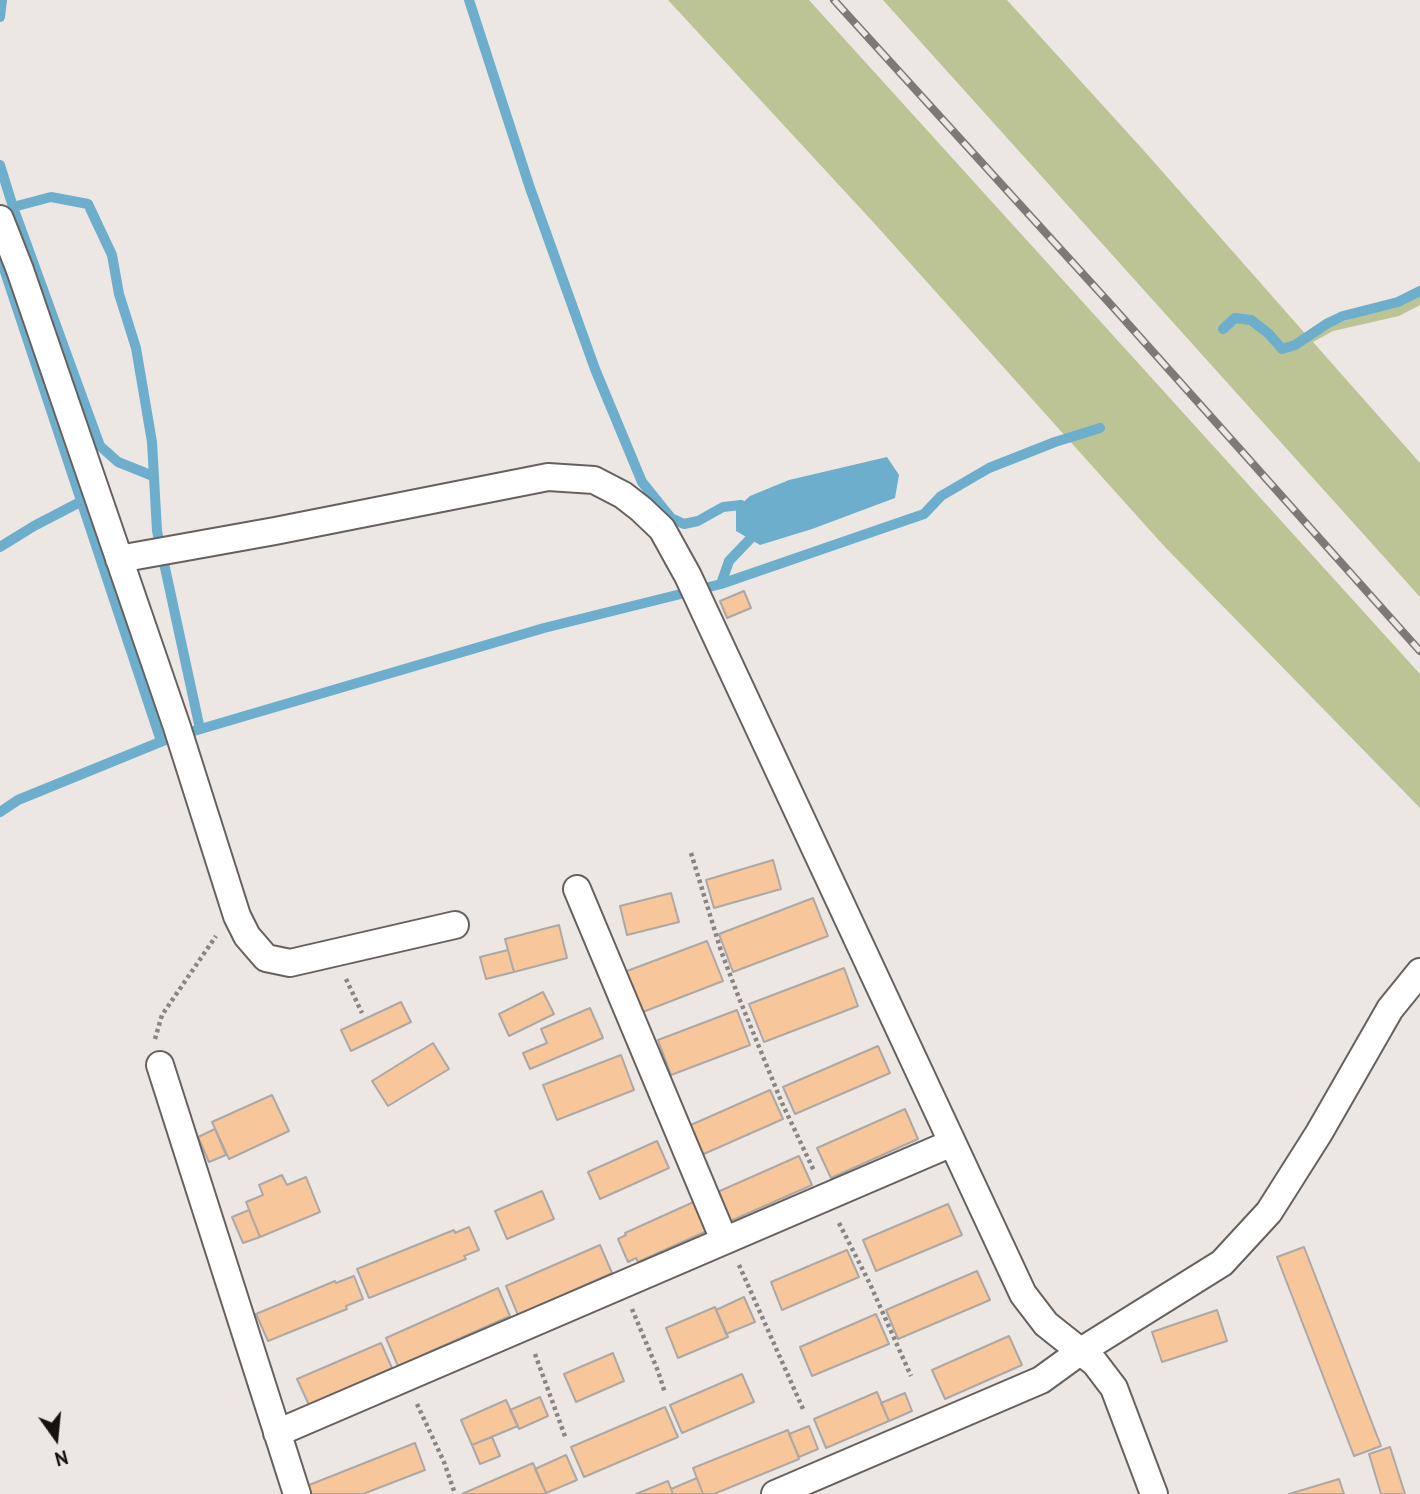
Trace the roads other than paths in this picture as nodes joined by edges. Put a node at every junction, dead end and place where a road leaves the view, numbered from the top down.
1 (0, 219) edge
2 (119, 559) junction
3 (578, 889) dead end
4 (455, 925) dead end
5 (1420, 972) edge
6 (160, 1065) road end
7 (952, 1143) junction
8 (724, 1240) junction
9 (1081, 1351) junction
10 (277, 1433) junction
11 (297, 1494) edge
12 (775, 1494) edge
13 (1154, 1494) edge

1 - 2 street
2 - 4 street
2 - 7 street
3 - 8 street
5 - 9 street
6 - 10 street
7 - 8 street
7 - 9 street
8 - 10 street
9 - 12 street
9 - 13 street
10 - 11 street

